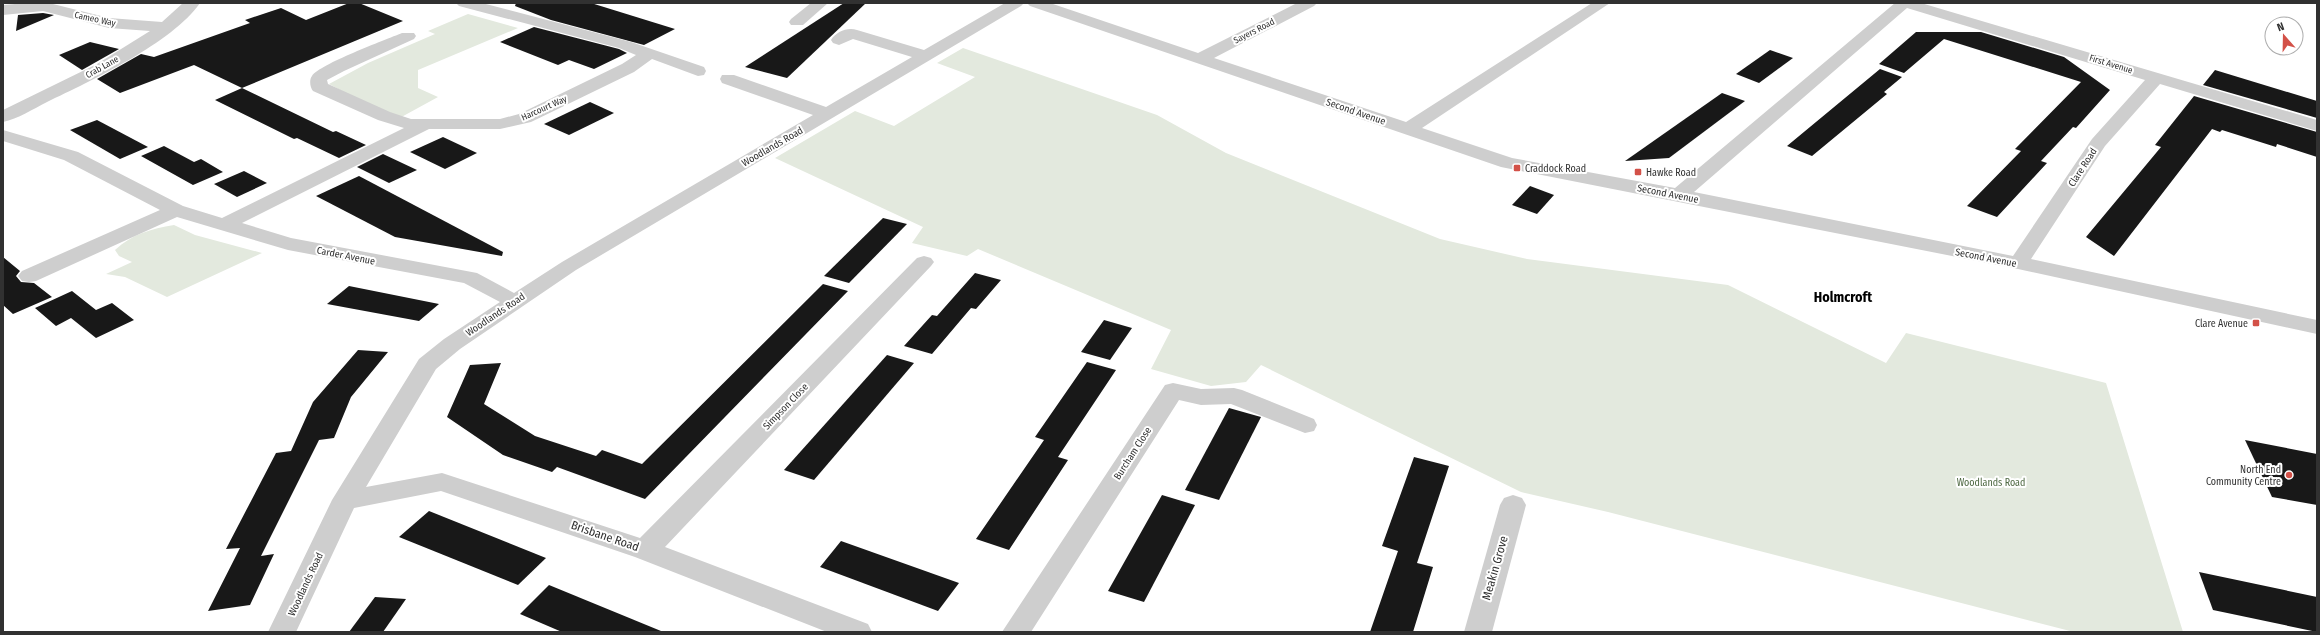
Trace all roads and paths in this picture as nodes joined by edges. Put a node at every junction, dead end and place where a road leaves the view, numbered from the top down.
1 (192, 3) edge
2 (464, 3) edge
3 (820, 3) edge
4 (1016, 3) edge
5 (1035, 3) edge
6 (1309, 3) edge
7 (1602, 3) edge
8 (1904, 3) edge
9 (3, 10) edge
10 (797, 22) dead end
11 (165, 27) junction
12 (408, 36) dead end
13 (839, 40) dead end
14 (650, 53) junction
15 (925, 56) junction
16 (1199, 59) junction
17 (698, 71) dead end
18 (2156, 78) junction
19 (728, 79) dead end
20 (828, 114) junction
21 (3, 117) edge
22 (426, 124) junction
23 (2317, 126) edge
24 (1408, 129) junction
25 (3, 135) edge
26 (1679, 195) junction
27 (176, 210) junction
28 (223, 225) junction
29 (924, 262) dead end
30 (2018, 263) junction
31 (29, 276) dead end
32 (514, 301) junction
33 (2317, 327) edge
34 (1305, 425) dead end
35 (345, 500) junction
36 (1513, 505) dead end
37 (645, 550) junction
38 (282, 632) edge
39 (858, 632) edge
40 (1016, 632) edge
41 (1478, 632) edge

1 - 11 street, Crab Lane
2 - 14 street
3 - 10 street
4 - 15 street, Woodlands Road
5 - 16 street, Second Avenue
6 - 16 street, Sayers Road
7 - 24 street
8 - 18 street, First Avenue
8 - 26 street
9 - 11 street, Cameo Way
11 - 21 street, Crab Lane
12 - 22 street, Harcourt Way
13 - 15 street
14 - 17 street
14 - 22 street, Harcourt Way
15 - 20 street, Woodlands Road
16 - 24 street, Second Avenue
18 - 23 street, First Avenue
18 - 30 street, Clare Road
19 - 20 street
20 - 32 street, Woodlands Road
22 - 28 street, Harcourt Way
24 - 26 street, Second Avenue
25 - 27 street, Carder Avenue
26 - 30 street, Second Avenue
27 - 28 street, Carder Avenue
27 - 31 street
28 - 32 street, Carder Avenue
29 - 37 street, Simpson Close
30 - 33 street, Second Avenue
32 - 35 street, Woodlands Road
34 - 40 street, Burcham Close
35 - 37 street, Brisbane Road
35 - 38 street, Woodlands Road
36 - 41 street, Meakin Grove
37 - 39 street, Brisbane Road

